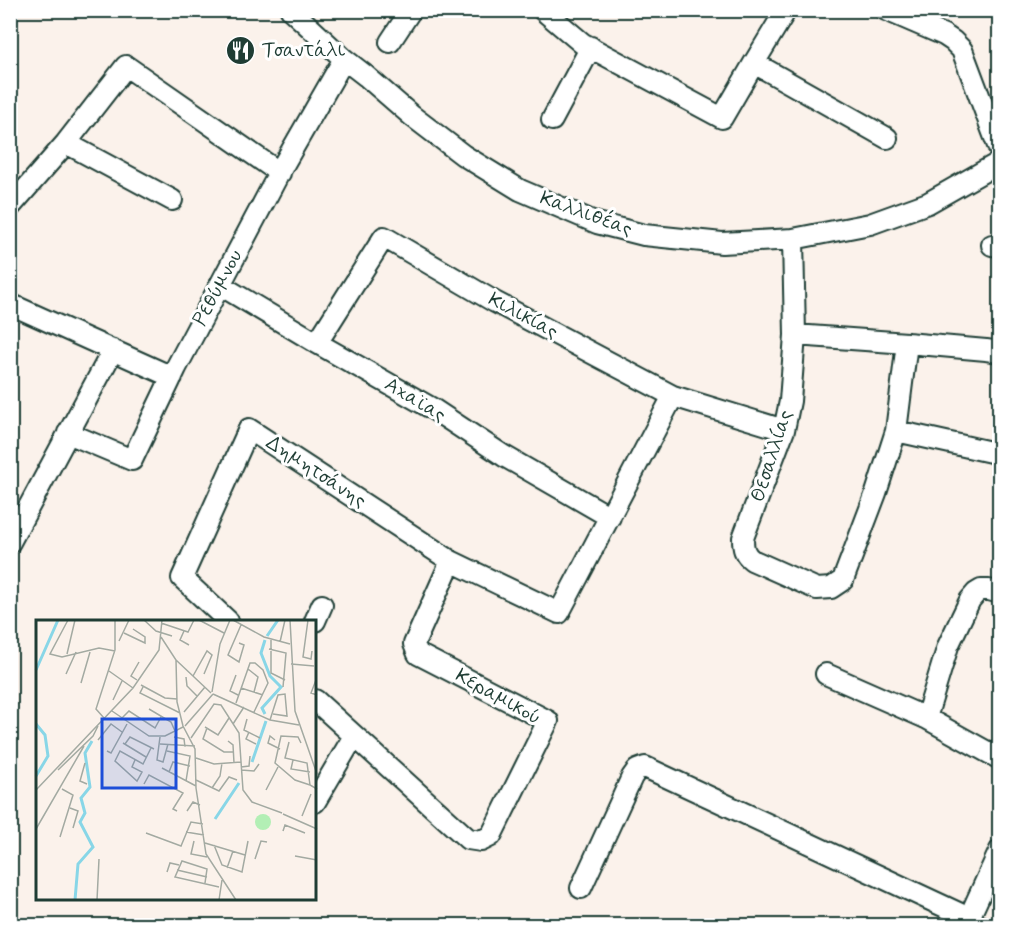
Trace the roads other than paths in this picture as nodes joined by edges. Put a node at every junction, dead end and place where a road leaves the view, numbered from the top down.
1 (291, 10) edge
2 (411, 10) edge
3 (543, 10) edge
4 (786, 10) edge
5 (886, 10) edge
6 (390, 42) dead end
7 (591, 47) junction
8 (344, 59) junction
9 (754, 63) junction
10 (552, 120) dead end
11 (887, 138) dead end
12 (66, 143) junction
13 (999, 151) edge
14 (999, 162) edge
15 (279, 173) junction
16 (172, 200) dead end
17 (10, 207) edge
18 (793, 239) junction
19 (220, 285) junction
20 (10, 304) edge
21 (795, 335) junction
22 (317, 343) junction
23 (907, 343) junction
24 (113, 350) junction
25 (999, 352) edge
26 (172, 377) junction
27 (673, 396) junction
28 (784, 430) junction
29 (896, 430) junction
30 (68, 433) junction
31 (999, 454) edge
32 (610, 517) junction
33 (10, 542) edge
34 (451, 561) junction
35 (999, 593) edge
36 (227, 620) edge
37 (826, 674) dead end
38 (316, 701) edge
39 (926, 718) junction
40 (354, 736) junction
41 (999, 759) edge
42 (316, 800) edge
43 (999, 850) edge
44 (581, 888) dead end
45 (975, 922) edge

1 - 8 street, Καλλιθέας
2 - 6 street
3 - 7 street
4 - 9 street
5 - 13 street
7 - 9 street
7 - 10 street
8 - 15 street, Ρεθύμνου
8 - 18 street, Καλλιθέας
9 - 11 street
12 - 15 street
12 - 16 street
12 - 17 street
14 - 18 street, Καλλιθέας
15 - 19 street, Ρεθύμνου
18 - 21 street, Θεσαλλίας
19 - 22 street, Αχαϊας
19 - 26 street, Ρεθύμνου
20 - 24 street
21 - 23 street
21 - 28 street, Θεσαλλίας
22 - 27 street, Κιλικίας
22 - 32 street, Αχαϊας
23 - 25 street
23 - 29 street
24 - 26 street
24 - 30 street
26 - 30 street, Ρεθύμνου
27 - 28 street, Κιλικίας
27 - 32 street
28 - 29 street, Θεσαλλίας
29 - 31 street
30 - 33 street
32 - 34 street
34 - 36 street, Δημητσάνης
34 - 40 street, Κεραμικού
35 - 39 street
37 - 39 street
38 - 40 street
39 - 41 street
40 - 42 street
43 - 45 street
44 - 45 street

